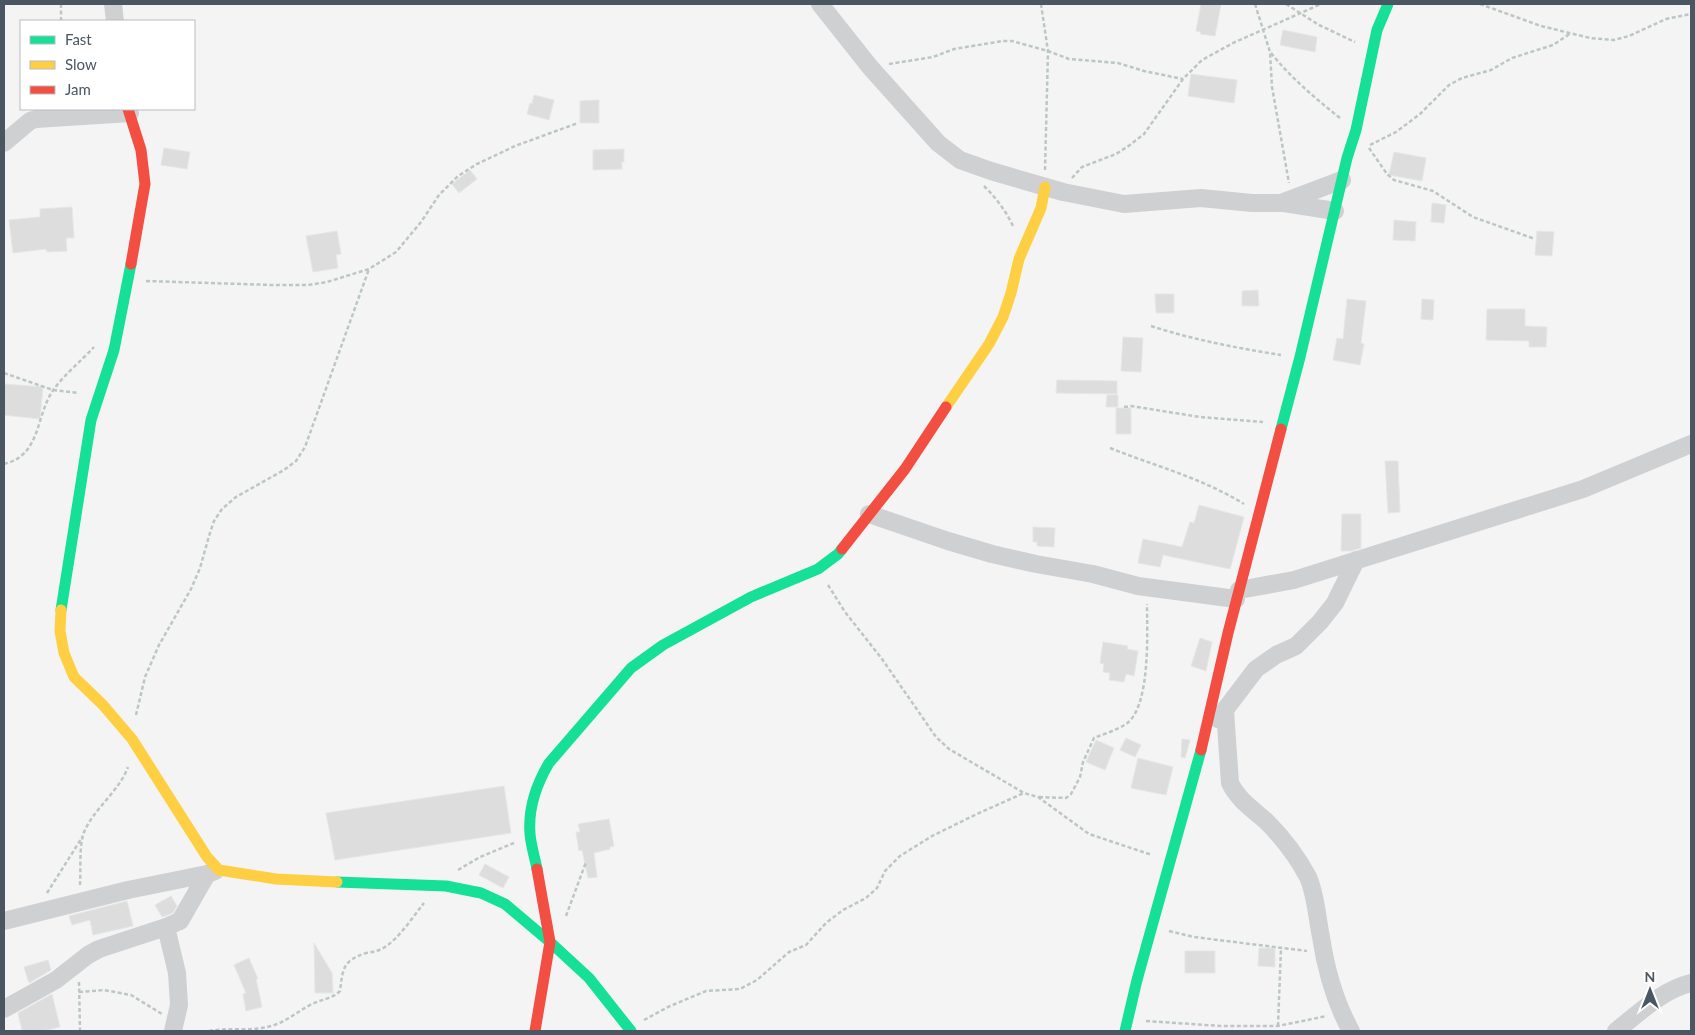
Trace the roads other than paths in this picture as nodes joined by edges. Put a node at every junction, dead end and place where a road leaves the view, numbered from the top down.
1 (113, 4) edge
2 (820, 4) edge
3 (1388, 4) edge
4 (115, 20) edge
5 (129, 111) edge
6 (4, 143) edge
7 (1342, 180) junction
8 (1045, 186) junction
9 (1286, 201) junction
10 (1335, 211) junction
11 (1691, 444) edge
12 (869, 514) junction
13 (1356, 560) junction
14 (1238, 595) junction
15 (1225, 710) junction
16 (1207, 730) junction
17 (213, 872) junction
18 (4, 920) edge
19 (166, 927) junction
20 (550, 939) junction
21 (1691, 983) edge
22 (4, 1009) edge
23 (174, 1027) edge
24 (630, 1030) edge
25 (535, 1031) edge
26 (1125, 1031) edge
27 (1351, 1031) edge
28 (1616, 1031) edge

1 - 4 street
2 - 8 street
3 - 7 street
5 - 6 street
5 - 17 street
7 - 9 street
7 - 10 street
8 - 9 street
8 - 12 street
9 - 10 street
10 - 14 street
11 - 13 street
12 - 14 street
12 - 20 street
13 - 14 street
13 - 15 street
14 - 16 street
15 - 16 street
15 - 27 street
16 - 26 street
17 - 18 street
17 - 19 street
17 - 20 street
19 - 22 street
19 - 23 street
20 - 24 street
20 - 25 street
21 - 28 street

